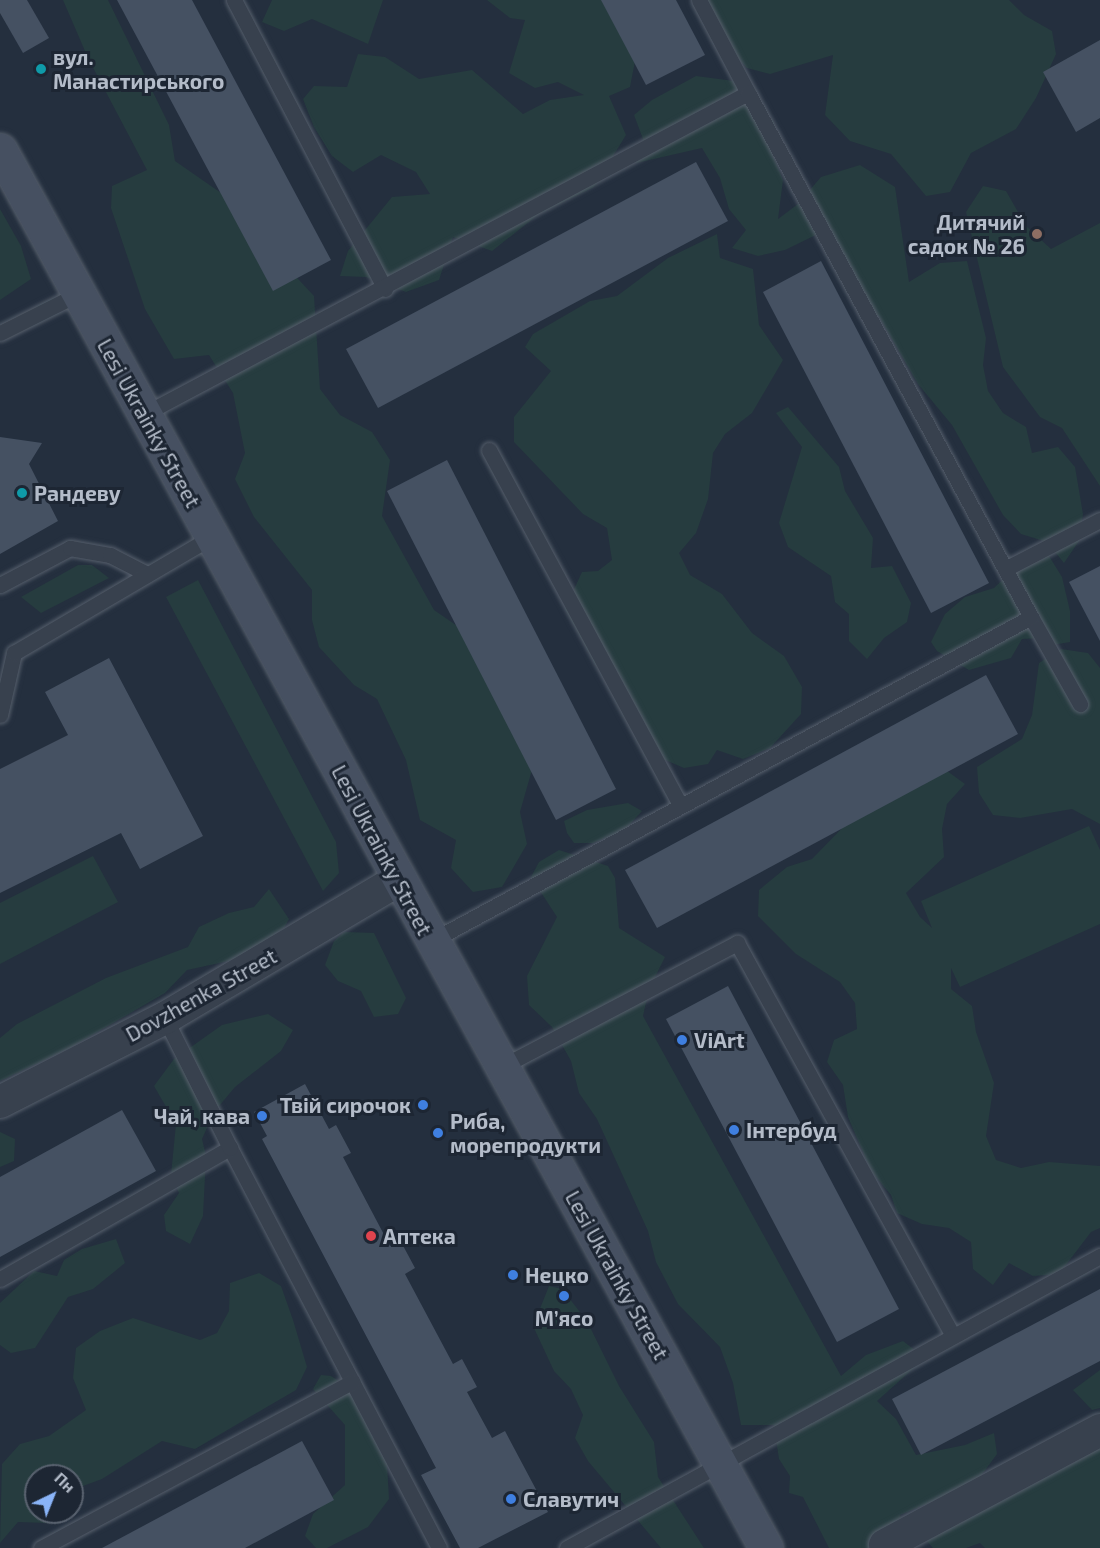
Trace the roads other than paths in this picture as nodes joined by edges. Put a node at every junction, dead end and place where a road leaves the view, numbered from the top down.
1 (234, 0) edge
2 (699, 0) edge
3 (748, 93) junction
4 (0, 150) edge
5 (385, 289) junction
6 (78, 294) junction
7 (0, 333) edge
8 (144, 414) junction
9 (489, 450) dead end
10 (1100, 520) edge
11 (212, 537) junction
12 (1005, 569) junction
13 (147, 574) junction
14 (0, 585) edge
15 (1031, 617) junction
16 (1080, 704) dead end
17 (0, 715) edge
18 (681, 806) junction
19 (398, 880) junction
20 (431, 941) junction
21 (165, 1018) junction
22 (501, 1067) junction
23 (0, 1102) edge
24 (230, 1148) junction
25 (1100, 1256) edge
26 (0, 1279) edge
27 (952, 1334) junction
28 (352, 1382) junction
29 (1100, 1430) edge
30 (719, 1462) junction
31 (885, 1545) dead end
32 (437, 1547) edge
33 (41, 1548) edge
34 (567, 1548) edge
35 (766, 1548) edge

1 - 5 lane
2 - 3 lane
3 - 5 lane
3 - 12 lane
4 - 6 main road, Lesi Ukrainky Street
5 - 8 lane
6 - 7 lane
6 - 8 main road, Lesi Ukrainky Street
8 - 11 main road, Lesi Ukrainky Street
9 - 18 lane
10 - 12 lane
11 - 13 lane
11 - 19 main road, Lesi Ukrainky Street
12 - 15 lane
13 - 14 lane
13 - 17 lane
15 - 16 lane
15 - 18 lane
18 - 20 lane
19 - 20 main road, Lesi Ukrainky Street
19 - 21 street, Dovzhenka Street
20 - 22 main road, Lesi Ukrainky Street
21 - 23 street, Dovzhenka Street
21 - 24 lane
22 - 27 lane
22 - 30 main road, Lesi Ukrainky Street
24 - 26 lane
24 - 28 lane
25 - 27 lane
27 - 30 lane
28 - 32 lane
28 - 33 lane
29 - 31 street
30 - 34 lane
30 - 35 main road, Lesi Ukrainky Street

